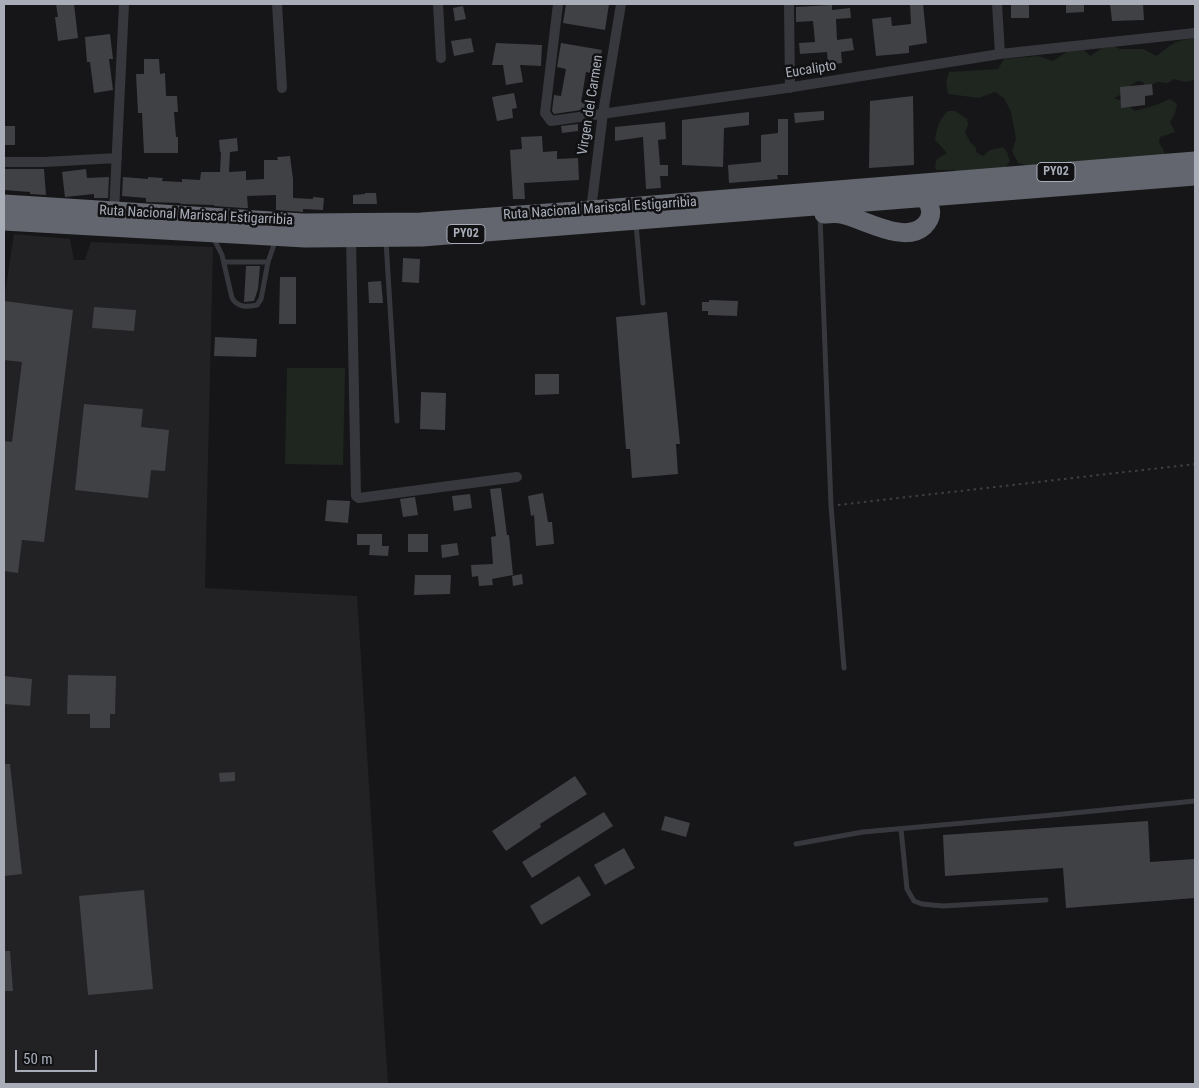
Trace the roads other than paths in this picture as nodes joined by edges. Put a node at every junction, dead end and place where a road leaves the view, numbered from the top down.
1 (124, 4) edge
2 (277, 4) edge
3 (438, 4) edge
4 (558, 4) edge
5 (621, 4) edge
6 (789, 4) edge
7 (997, 4) edge
8 (1195, 33) edge
9 (1000, 54) junction
10 (441, 58) dead end
11 (282, 88) dead end
12 (790, 88) junction
13 (602, 113) junction
14 (117, 158) junction
15 (1195, 161) edge
16 (4, 162) edge
17 (1195, 176) edge
18 (922, 190) junction
19 (4, 204) edge
20 (591, 210) junction
21 (114, 212) junction
22 (728, 214) junction
23 (819, 214) junction
24 (4, 221) edge
25 (636, 221) junction
26 (210, 232) junction
27 (278, 236) junction
28 (352, 238) junction
29 (386, 238) junction
30 (224, 262) junction
31 (268, 262) junction
32 (643, 303) dead end
33 (397, 421) dead end
34 (517, 477) dead end
35 (844, 668) dead end
36 (1195, 801) edge
37 (901, 829) junction
38 (796, 844) dead end
39 (1046, 900) dead end

1 - 14 street
2 - 11 street
3 - 10 street
4 - 13 street, Eucalipto
5 - 13 street, Virgen del Carmen
6 - 12 street
7 - 9 street
8 - 9 street, Eucalipto
9 - 12 street, Eucalipto
12 - 13 street, Eucalipto
13 - 20 street, Virgen del Carmen
14 - 16 street
14 - 21 street
15 - 18 highway, Ruta Nacional Mariscal Estigarribia / PY02
17 - 18 highway, Ruta Nacional Mariscal Estigarribia / PY02
18 - 20 highway, Ruta Nacional Mariscal Estigarribia / PY02
18 - 22 highway, Ruta Nacional Mariscal Estigarribia / PY02
18 - 23 highway
19 - 21 highway, Ruta Nacional Mariscal Estigarribia / PY02
20 - 21 highway, Ruta Nacional Mariscal Estigarribia / PY02
22 - 23 highway
22 - 25 highway, Ruta Nacional Mariscal Estigarribia / PY02
23 - 35 lane
24 - 26 highway, Ruta Nacional Mariscal Estigarribia / PY02
25 - 29 highway, Ruta Nacional Mariscal Estigarribia / PY02
25 - 32 lane
26 - 27 highway, Ruta Nacional Mariscal Estigarribia / PY02
26 - 30 lane
27 - 28 highway, Ruta Nacional Mariscal Estigarribia / PY02
27 - 31 lane
28 - 29 highway, Ruta Nacional Mariscal Estigarribia / PY02
28 - 34 street
29 - 33 lane
30 - 31 lane
30 - 31 lane
36 - 37 lane
37 - 38 lane
37 - 39 lane

